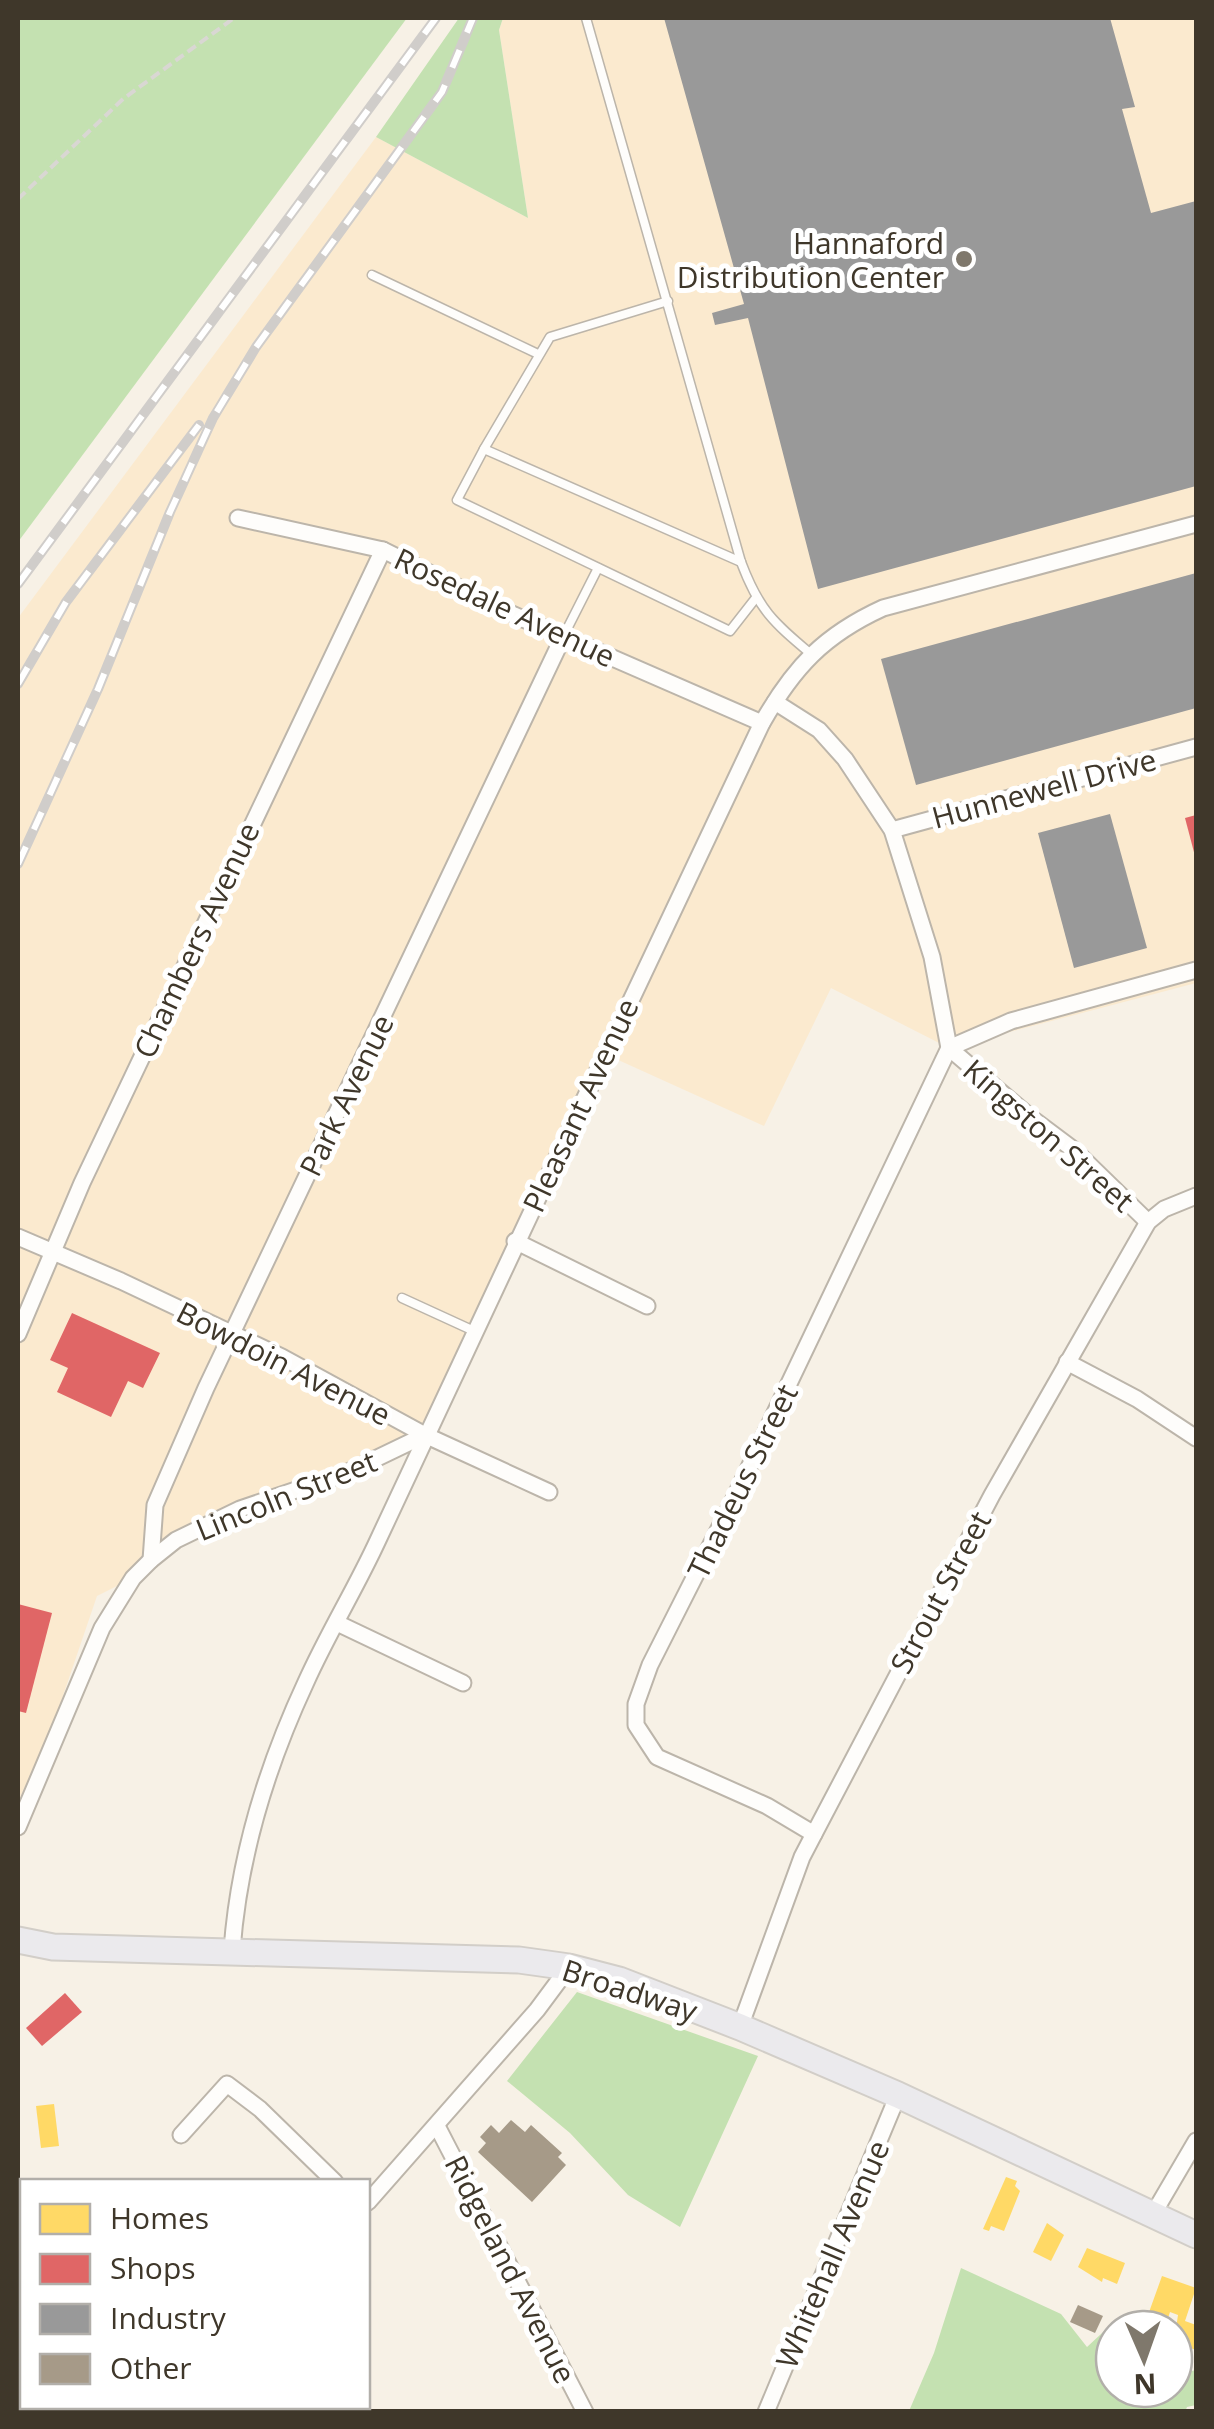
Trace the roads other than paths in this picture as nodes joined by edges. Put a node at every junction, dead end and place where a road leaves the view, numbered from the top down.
1 (586, 18) edge
2 (372, 275) dead end
3 (668, 301) junction
4 (538, 354) junction
5 (484, 449) junction
6 (238, 518) dead end
7 (1196, 524) edge
8 (383, 550) junction
9 (741, 562) junction
10 (598, 568) junction
11 (755, 599) junction
12 (563, 637) junction
13 (811, 654) junction
14 (774, 702) junction
15 (762, 723) junction
16 (1196, 746) edge
17 (892, 830) junction
18 (1196, 970) edge
19 (949, 1048) junction
20 (1196, 1196) edge
21 (1148, 1222) junction
22 (18, 1237) edge
23 (516, 1241) junction
24 (51, 1253) junction
25 (402, 1298) dead end
26 (647, 1306) dead end
27 (474, 1331) junction
28 (18, 1334) edge
29 (232, 1335) junction
30 (1067, 1362) junction
31 (426, 1436) junction
32 (1196, 1438) edge
33 (549, 1492) dead end
34 (151, 1560) junction
35 (337, 1623) junction
36 (463, 1683) dead end
37 (23, 1801) edge
38 (18, 1828) edge
39 (814, 1834) junction
40 (18, 1940) edge
41 (232, 1950) junction
42 (569, 1967) junction
43 (740, 2027) junction
44 (898, 2096) junction
45 (437, 2126) junction
46 (181, 2135) dead end
47 (1196, 2140) edge
48 (331, 2179) edge
49 (370, 2200) edge
50 (1152, 2216) junction
51 (1196, 2236) edge
52 (585, 2412) edge
53 (766, 2412) edge

1 - 3 lane
2 - 4 lane
3 - 4 lane
3 - 9 lane
4 - 5 lane
5 - 9 lane
5 - 10 lane
6 - 8 street, Rosedale Avenue
7 - 13 street, Pleasant Avenue
8 - 12 street, Rosedale Avenue
8 - 24 street, Chambers Avenue
9 - 11 lane
10 - 11 lane
10 - 12 lane
11 - 13 lane
12 - 15 street, Rosedale Avenue
12 - 29 street, Park Avenue
13 - 14 street, Pleasant Avenue
14 - 15 street, Pleasant Avenue
14 - 17 street
15 - 23 street, Pleasant Avenue
16 - 17 street, Hunnewell Drive
17 - 19 street
18 - 19 street
19 - 21 street, Kingston Street
19 - 39 street, Thadeus Street
20 - 21 street
21 - 30 street, Strout Street
22 - 24 street, Bowdoin Avenue
23 - 26 street
23 - 27 street, Pleasant Avenue
24 - 28 street, Chambers Avenue
24 - 29 street, Bowdoin Avenue
25 - 27 lane
27 - 31 street, Pleasant Avenue
29 - 31 street, Bowdoin Avenue
29 - 34 street, Park Avenue
30 - 32 street
30 - 39 street, Strout Street
31 - 33 street, Bowdoin Avenue
31 - 34 street, Lincoln Street
31 - 35 street, Pleasant Avenue
34 - 37 street, Lincoln Street
35 - 36 street
35 - 41 street, Pleasant Avenue
37 - 38 street, Lincoln Street
39 - 43 street, Strout Street
40 - 41 main road, Broadway
41 - 42 main road, Broadway
42 - 43 main road, Broadway
42 - 45 street
43 - 44 main road, Broadway
44 - 50 main road, Broadway
44 - 53 street, Whitehall Avenue
45 - 49 street
45 - 52 street, Ridgeland Avenue
46 - 48 street
47 - 50 street
50 - 51 main road, Broadway

